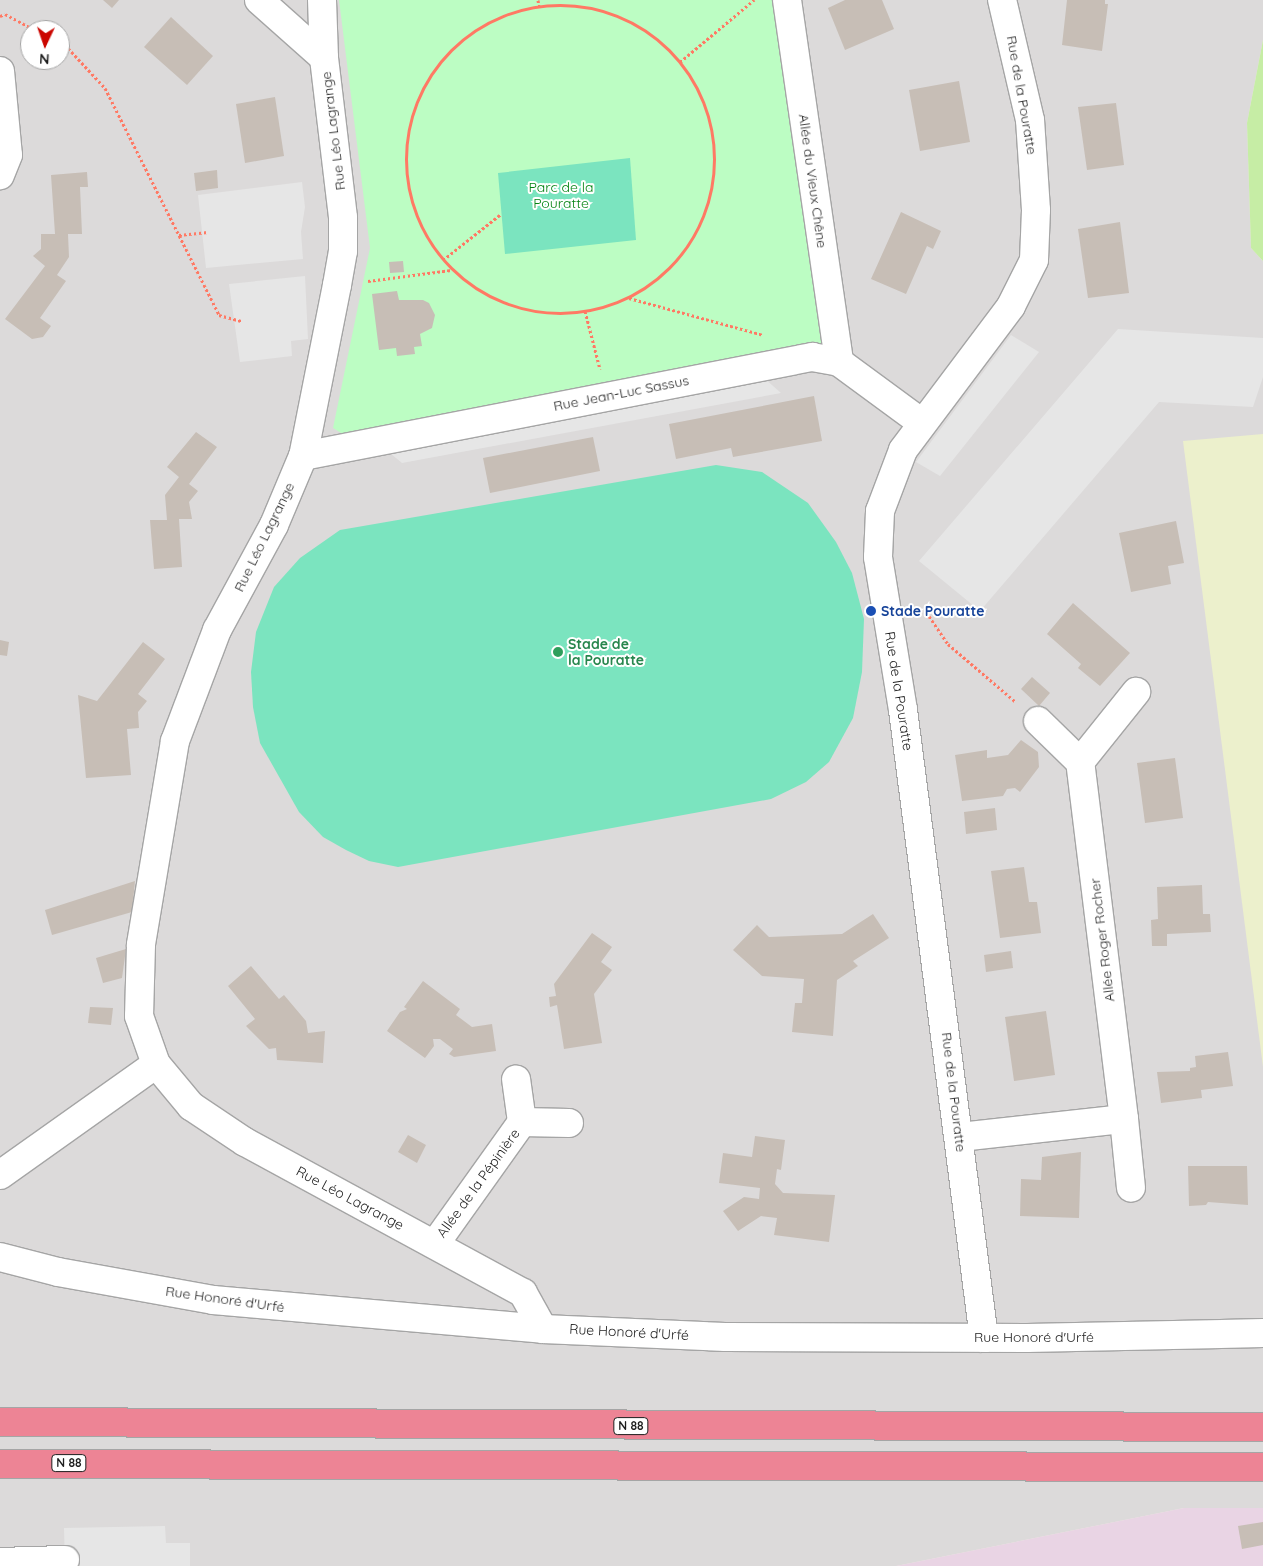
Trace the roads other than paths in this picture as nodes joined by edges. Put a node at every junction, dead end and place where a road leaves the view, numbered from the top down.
1 (259, 0) edge
2 (322, 0) edge
3 (787, 0) edge
4 (1002, 0) edge
5 (324, 58) junction
6 (0, 71) edge
7 (0, 175) edge
8 (839, 362) junction
9 (922, 423) junction
10 (304, 456) junction
11 (1136, 692) dead end
12 (1038, 720) road end
13 (1080, 762) junction
14 (156, 1064) junction
15 (516, 1079) dead end
16 (1124, 1119) junction
17 (522, 1122) junction
18 (569, 1124) dead end
19 (960, 1137) junction
20 (0, 1176) edge
21 (1132, 1188) dead end
22 (435, 1244) junction
23 (0, 1257) edge
24 (542, 1328) junction
25 (1263, 1333) edge
26 (984, 1338) junction
27 (0, 1422) edge
28 (1263, 1427) edge
29 (138, 1463) junction
30 (0, 1464) edge
31 (1263, 1467) edge
32 (0, 1475) edge
33 (65, 1560) dead end
34 (0, 1562) edge

1 - 5 street
2 - 5 street, Rue Léo Lagrange
3 - 8 street, Allée du Vieux Chêne
4 - 9 street, Rue de la Pouratte
5 - 10 street, Rue Léo Lagrange
6 - 7 street
8 - 9 street, Rue Jean-Luc Sassus
8 - 10 street, Rue Jean-Luc Sassus
9 - 19 street, Rue de la Pouratte
10 - 14 street, Rue Léo Lagrange
11 - 13 street
12 - 13 street
13 - 16 street, Allée Roger Rocher
14 - 20 street
14 - 22 street, Rue Léo Lagrange
15 - 17 street, Allée de la Pépinière
16 - 19 street
16 - 21 street, Allée Roger Rocher
17 - 18 street, Allée de la Pépinière
17 - 22 street, Allée de la Pépinière
19 - 26 street, Rue de la Pouratte
22 - 24 street, Rue Léo Lagrange
23 - 24 street, Rue Honoré d'Urfé
24 - 26 street, Rue Honoré d'Urfé
25 - 26 street, Rue Honoré d'Urfé
27 - 28 highway, N 88
29 - 30 highway, N 88
29 - 31 highway, N 88
29 - 32 highway
33 - 34 street

